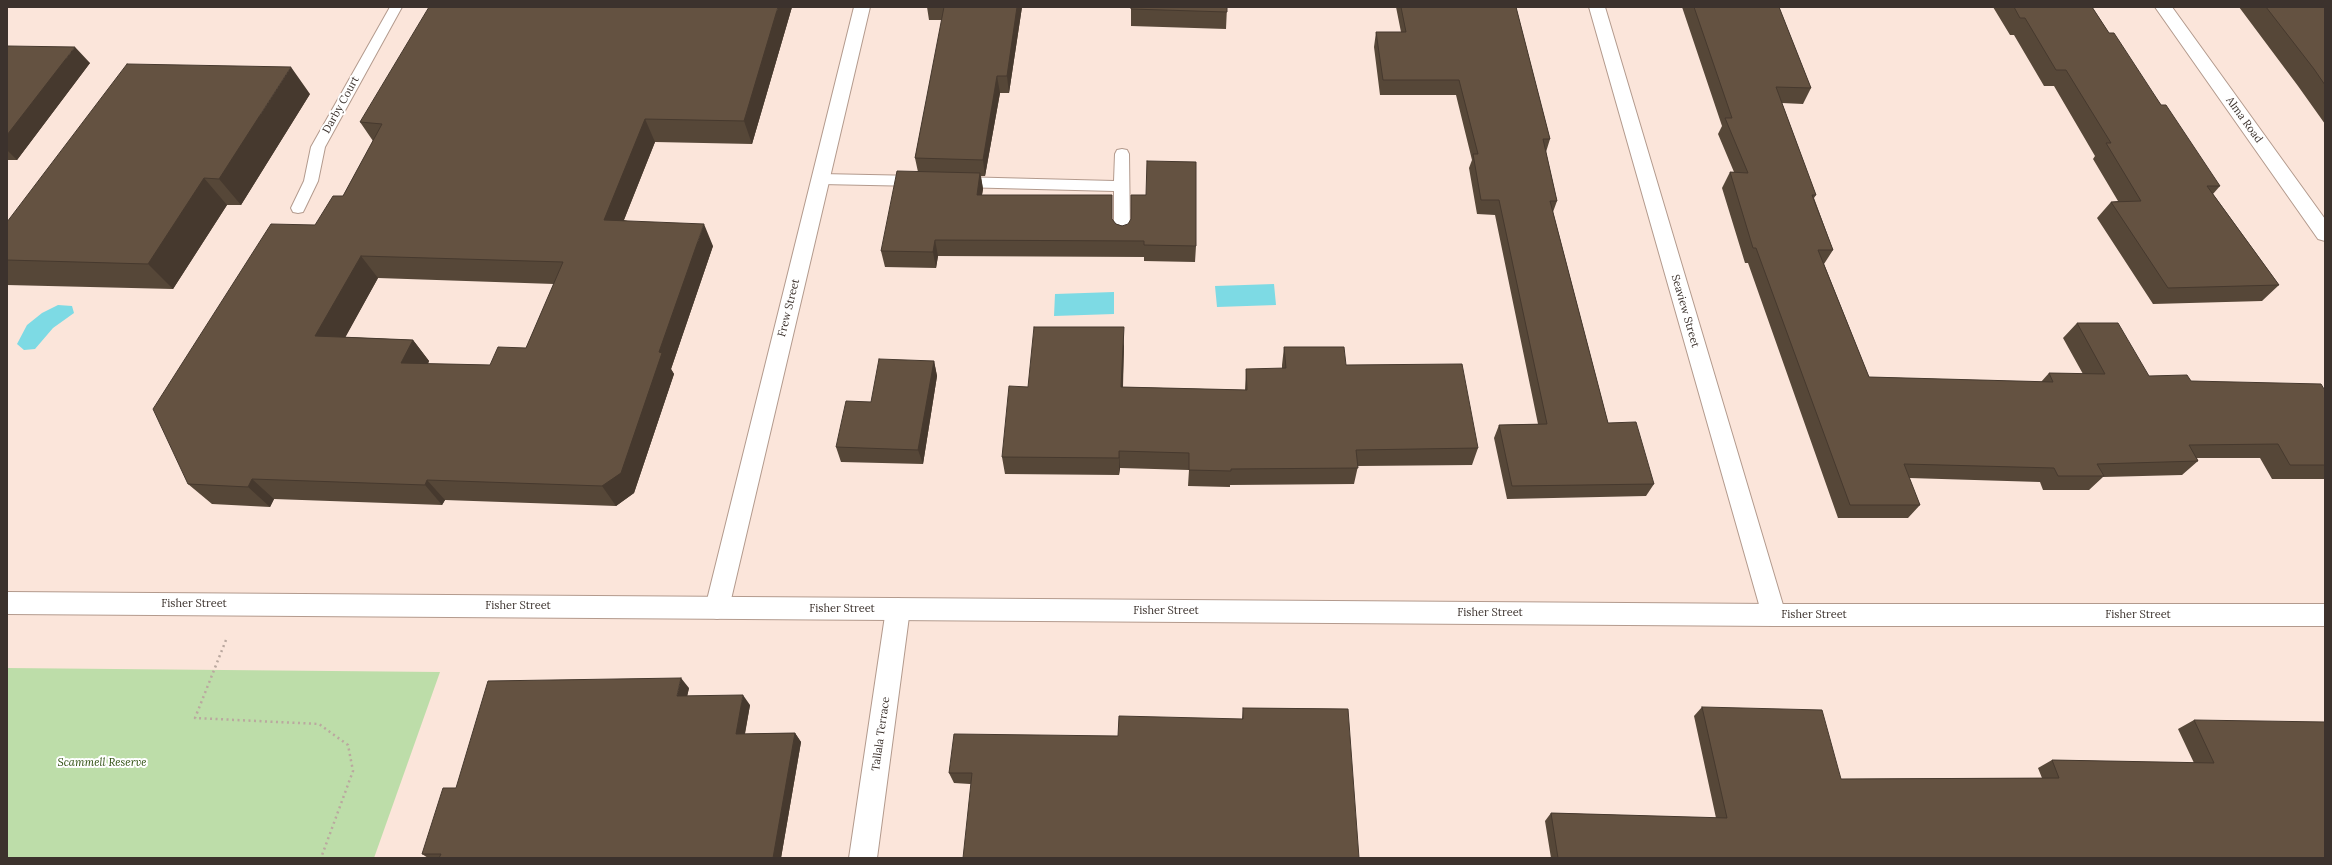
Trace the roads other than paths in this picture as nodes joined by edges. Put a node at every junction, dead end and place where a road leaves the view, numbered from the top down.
1 (396, 7) edge
2 (862, 7) edge
3 (1597, 7) edge
4 (2163, 7) edge
5 (1122, 154) dead end
6 (821, 179) junction
7 (931, 182) edge
8 (947, 182) edge
9 (1122, 186) junction
10 (298, 208) dead end
11 (2325, 234) edge
12 (1122, 236) edge
13 (7, 603) edge
14 (716, 608) junction
15 (898, 609) junction
16 (1774, 615) junction
17 (2325, 615) edge
18 (863, 858) edge

1 - 10 lane, Darby Court
2 - 6 street, Frew Street
3 - 16 street, Seaview Street
4 - 11 street, Alma Road
5 - 9 lane
6 - 7 lane
6 - 14 street, Frew Street
8 - 9 lane
9 - 12 lane
13 - 14 street, Fisher Street
14 - 15 street, Fisher Street
15 - 16 street, Fisher Street
15 - 18 street, Tallala Terrace
16 - 17 street, Fisher Street

